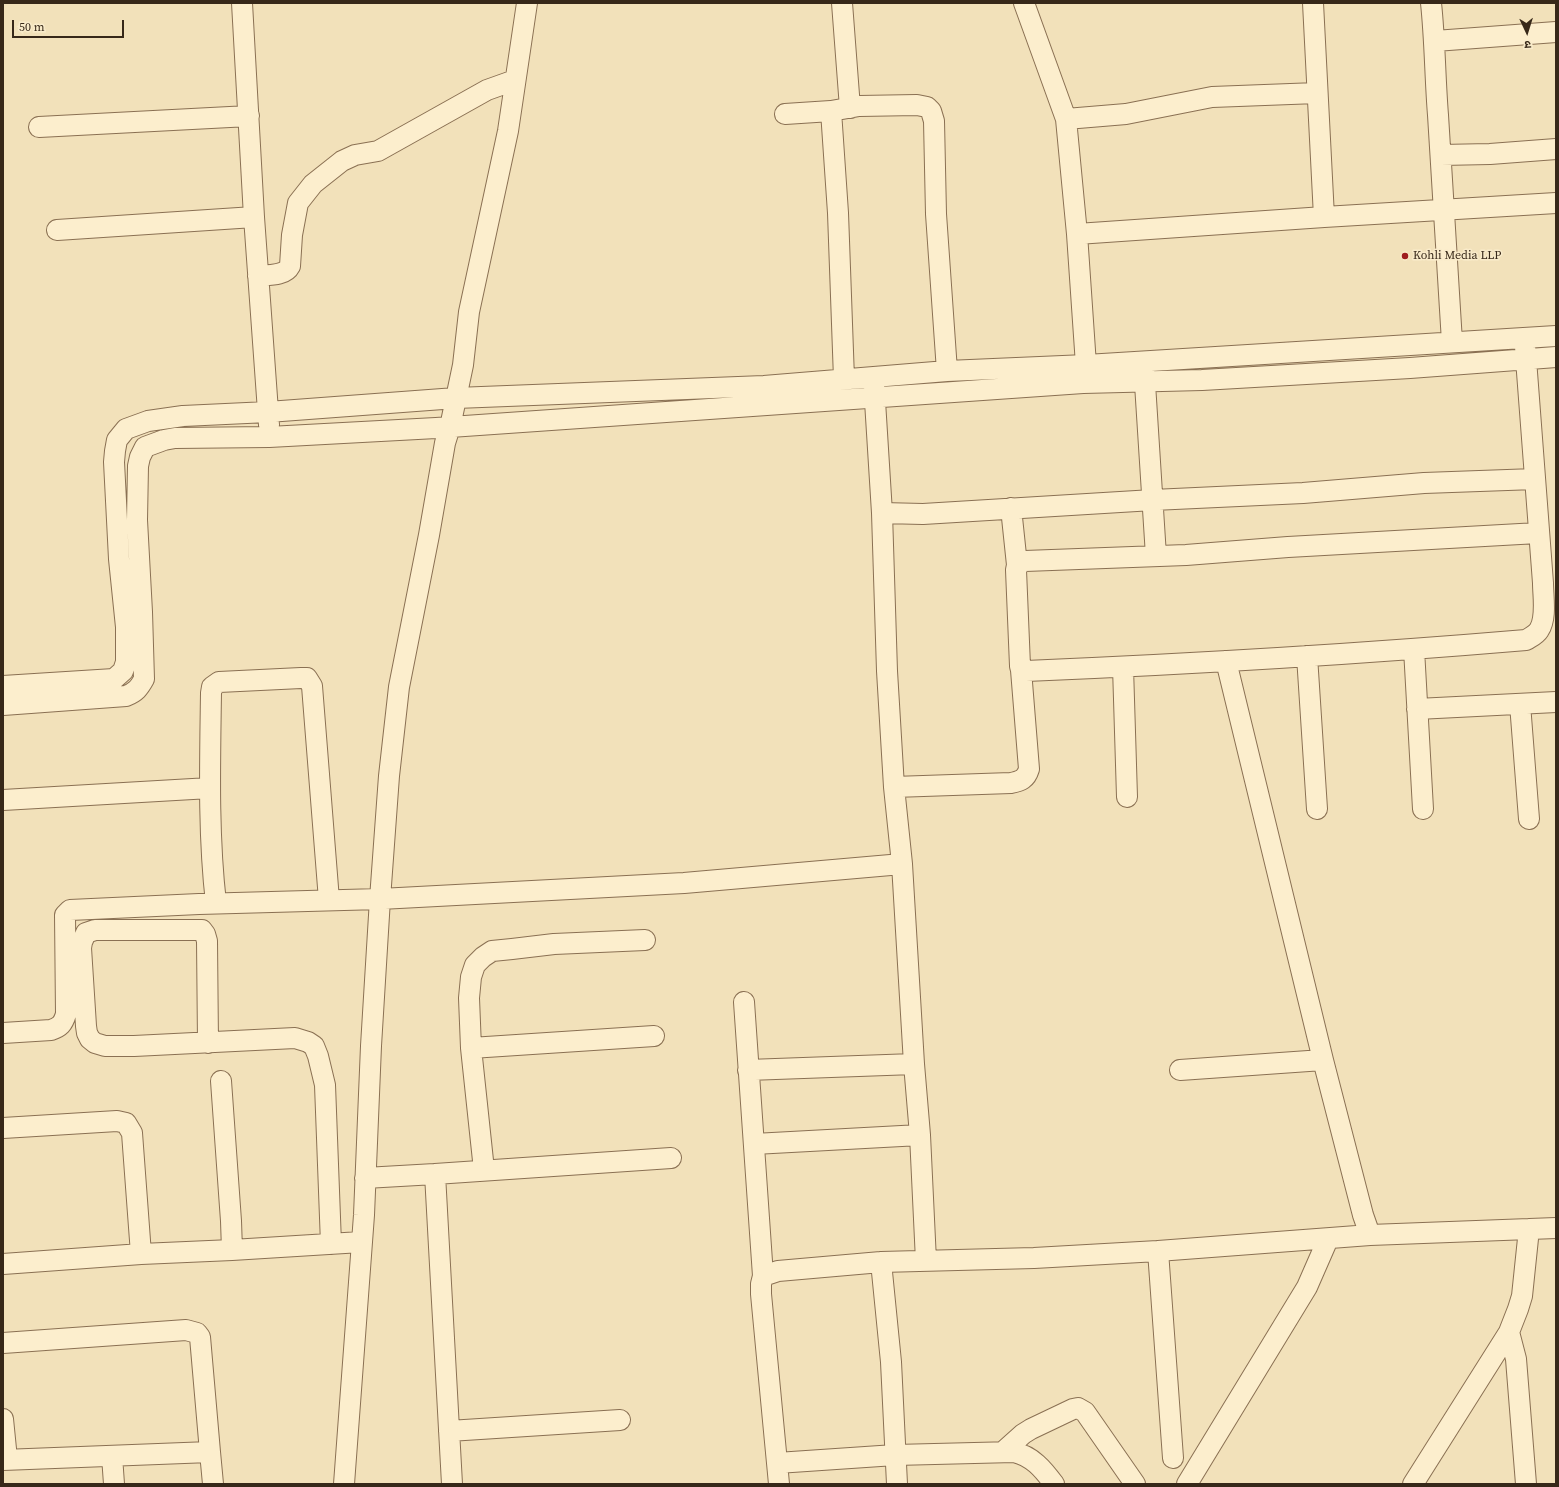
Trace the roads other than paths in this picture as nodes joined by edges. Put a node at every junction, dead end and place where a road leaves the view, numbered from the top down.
1 (242, 3) edge
2 (527, 3) edge
3 (842, 3) edge
4 (1024, 3) edge
5 (1313, 3) edge
6 (1431, 3) edge
7 (1556, 32) edge
8 (1435, 41) junction
9 (515, 80) junction
10 (1317, 93) junction
11 (850, 108) junction
12 (831, 111) junction
13 (785, 114) dead end
14 (249, 116) junction
15 (1066, 119) junction
16 (39, 127) dead end
17 (1556, 150) edge
18 (1441, 156) junction
19 (1556, 203) edge
20 (1443, 210) junction
21 (254, 217) junction
22 (1324, 217) junction
23 (58, 230) dead end
24 (1077, 234) junction
25 (258, 276) junction
26 (1556, 336) edge
27 (1524, 338) junction
28 (1452, 342) junction
29 (1556, 357) edge
30 (1525, 359) junction
31 (1144, 361) junction
32 (1086, 365) junction
33 (947, 371) junction
34 (873, 377) junction
35 (844, 379) junction
36 (1145, 382) junction
37 (456, 398) junction
38 (874, 398) junction
39 (268, 412) junction
40 (450, 427) junction
41 (126, 430) junction
42 (269, 437) junction
43 (145, 447) junction
44 (1535, 479) junction
45 (1153, 500) junction
46 (1011, 508) junction
47 (882, 513) junction
48 (1538, 533) junction
49 (1156, 556) junction
50 (1017, 565) junction
51 (1550, 590) edge
52 (1414, 649) junction
53 (1307, 656) junction
54 (1226, 662) junction
55 (1123, 667) junction
56 (1021, 670) junction
57 (123, 671) junction
58 (3, 686) edge
59 (140, 687) junction
60 (1556, 702) edge
61 (1520, 704) junction
62 (3, 705) edge
63 (1417, 709) junction
64 (210, 788) junction
65 (894, 788) junction
66 (1127, 797) dead end
67 (3, 800) edge
68 (1317, 809) dead end
69 (1423, 809) dead end
70 (1529, 819) dead end
71 (902, 864) junction
72 (380, 899) junction
73 (329, 900) junction
74 (216, 903) junction
75 (645, 940) dead end
76 (744, 1002) dead end
77 (3, 1033) edge
78 (654, 1036) dead end
79 (208, 1043) junction
80 (471, 1048) junction
81 (1323, 1060) junction
82 (914, 1064) junction
83 (748, 1070) junction
84 (1180, 1070) dead end
85 (221, 1081) dead end
86 (3, 1128) edge
87 (920, 1135) junction
88 (754, 1144) junction
89 (671, 1158) dead end
90 (484, 1170) junction
91 (435, 1174) junction
92 (365, 1178) junction
93 (1556, 1228) edge
94 (1529, 1229) junction
95 (1370, 1235) junction
96 (1328, 1239) junction
97 (361, 1242) junction
98 (330, 1244) junction
99 (232, 1250) junction
100 (1158, 1252) junction
101 (141, 1254) junction
102 (926, 1261) junction
103 (881, 1262) junction
104 (3, 1264) edge
105 (763, 1276) junction
106 (1509, 1332) junction
107 (3, 1343) edge
108 (3, 1419) edge
109 (620, 1420) dead end
110 (449, 1431) junction
111 (1004, 1451) junction
112 (210, 1452) junction
113 (895, 1455) junction
114 (112, 1456) junction
115 (1173, 1458) dead end
116 (5, 1460) edge
117 (777, 1463) junction
118 (114, 1484) edge
119 (213, 1484) edge
120 (344, 1484) edge
121 (452, 1484) edge
122 (779, 1484) edge
123 (897, 1484) edge
124 (1054, 1484) edge
125 (1135, 1484) edge
126 (1187, 1484) edge
127 (1413, 1484) edge
128 (1526, 1484) edge

1 - 14 street
2 - 9 street
3 - 11 street
4 - 15 street
5 - 10 street
6 - 8 street
7 - 8 street
8 - 18 street
9 - 25 street
9 - 37 street
10 - 15 street
10 - 22 street
11 - 12 street
11 - 33 street
12 - 13 street
12 - 35 street
14 - 16 street
14 - 21 street
15 - 24 street
17 - 18 street
18 - 20 street
19 - 20 street
20 - 22 street
20 - 28 street
21 - 23 street
21 - 25 street
22 - 24 street
24 - 32 street
25 - 39 street
26 - 27 street
27 - 28 street
27 - 30 street
28 - 31 street
29 - 30 street
30 - 36 street
30 - 44 street
31 - 32 street
31 - 36 street
32 - 33 street
33 - 34 street
34 - 35 street
34 - 38 street
35 - 37 street
36 - 38 street
36 - 45 street
37 - 39 street
37 - 40 street
38 - 40 street
38 - 47 street
39 - 41 street
39 - 42 street
40 - 42 street
40 - 72 street
41 - 43 street
41 - 57 street
42 - 43 street
43 - 59 street
44 - 45 street
44 - 48 street
45 - 46 street
45 - 49 street
46 - 47 street
46 - 50 street
47 - 65 street
48 - 49 street
48 - 51 street
49 - 50 street
50 - 56 street
51 - 52 street
52 - 53 street
52 - 63 street
53 - 54 street
53 - 68 street
54 - 55 street
54 - 81 street
55 - 56 street
55 - 66 street
56 - 65 street
57 - 58 street
57 - 59 street
59 - 62 street
60 - 61 street
61 - 63 street
61 - 70 street
63 - 69 street
64 - 67 street
64 - 73 street
64 - 74 street
65 - 71 street
71 - 72 street
71 - 82 street
72 - 73 street
72 - 92 street
73 - 74 street
74 - 77 street
75 - 80 street
76 - 83 street
78 - 80 street
79 - 79 street
79 - 98 street
80 - 90 street
81 - 84 street
81 - 95 street
82 - 83 street
82 - 87 street
83 - 88 street
85 - 99 street
86 - 101 street
87 - 88 street
87 - 102 street
88 - 105 street
89 - 90 street
90 - 91 street
91 - 92 street
91 - 110 street
92 - 97 street
93 - 94 street
94 - 95 street
94 - 106 street
95 - 96 street
96 - 100 street
96 - 126 street
97 - 98 street
97 - 120 street
98 - 99 street
99 - 101 street
100 - 102 street
100 - 115 street
101 - 104 street
102 - 103 street
103 - 105 street
103 - 113 street
105 - 117 street
106 - 127 street
106 - 128 street
107 - 112 street
108 - 116 street
109 - 110 street
110 - 121 street
111 - 113 street
111 - 124 street
111 - 125 street
112 - 114 street
112 - 119 street
113 - 117 street
113 - 123 street
114 - 116 street
114 - 118 street
117 - 122 street

